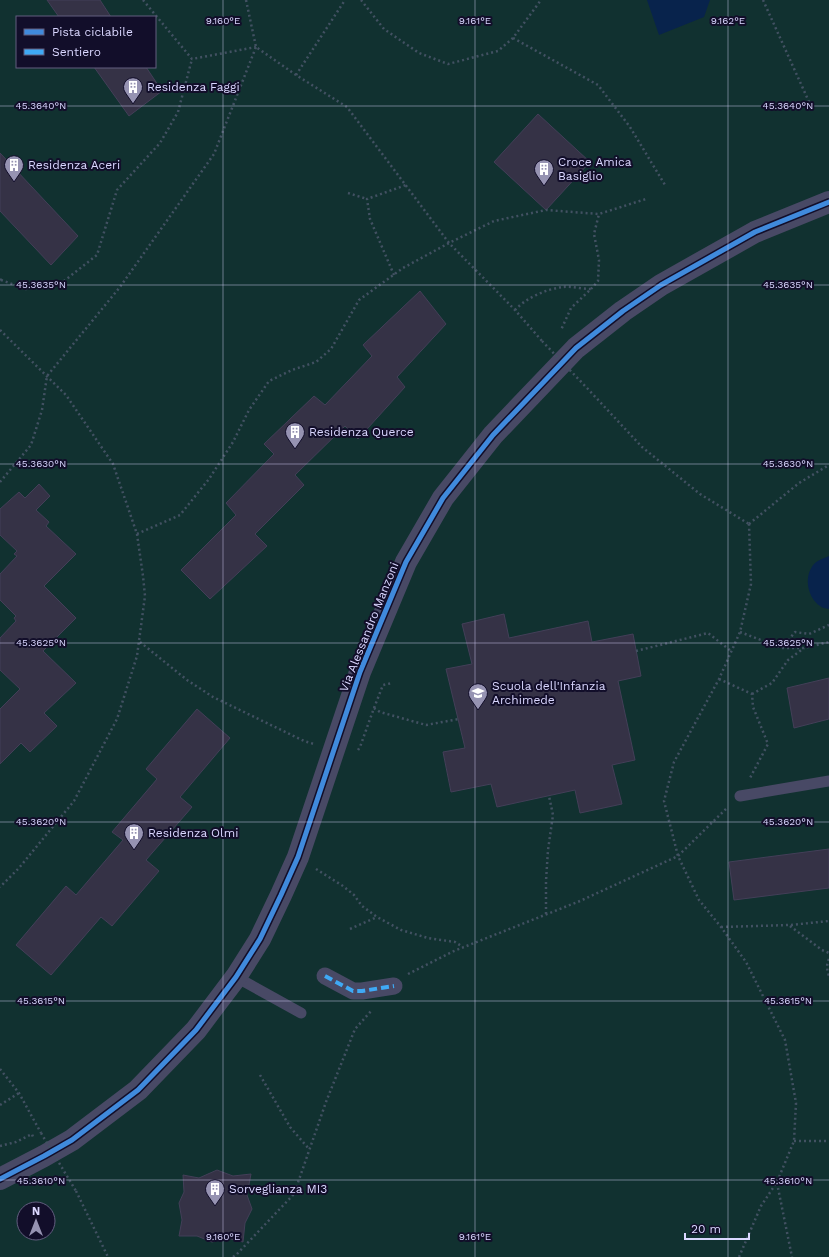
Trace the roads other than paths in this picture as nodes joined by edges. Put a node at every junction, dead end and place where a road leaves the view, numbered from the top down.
1 (829, 202) edge
2 (829, 781) edge
3 (740, 796) road end
4 (325, 976) dead end
5 (236, 977) junction
6 (394, 986) road end
7 (301, 1014) dead end
8 (0, 1179) edge

1 - 5 street, Via Alessandro Manzoni
2 - 3 lane
4 - 6 street
5 - 7 lane
5 - 8 street, Via Alessandro Manzoni

